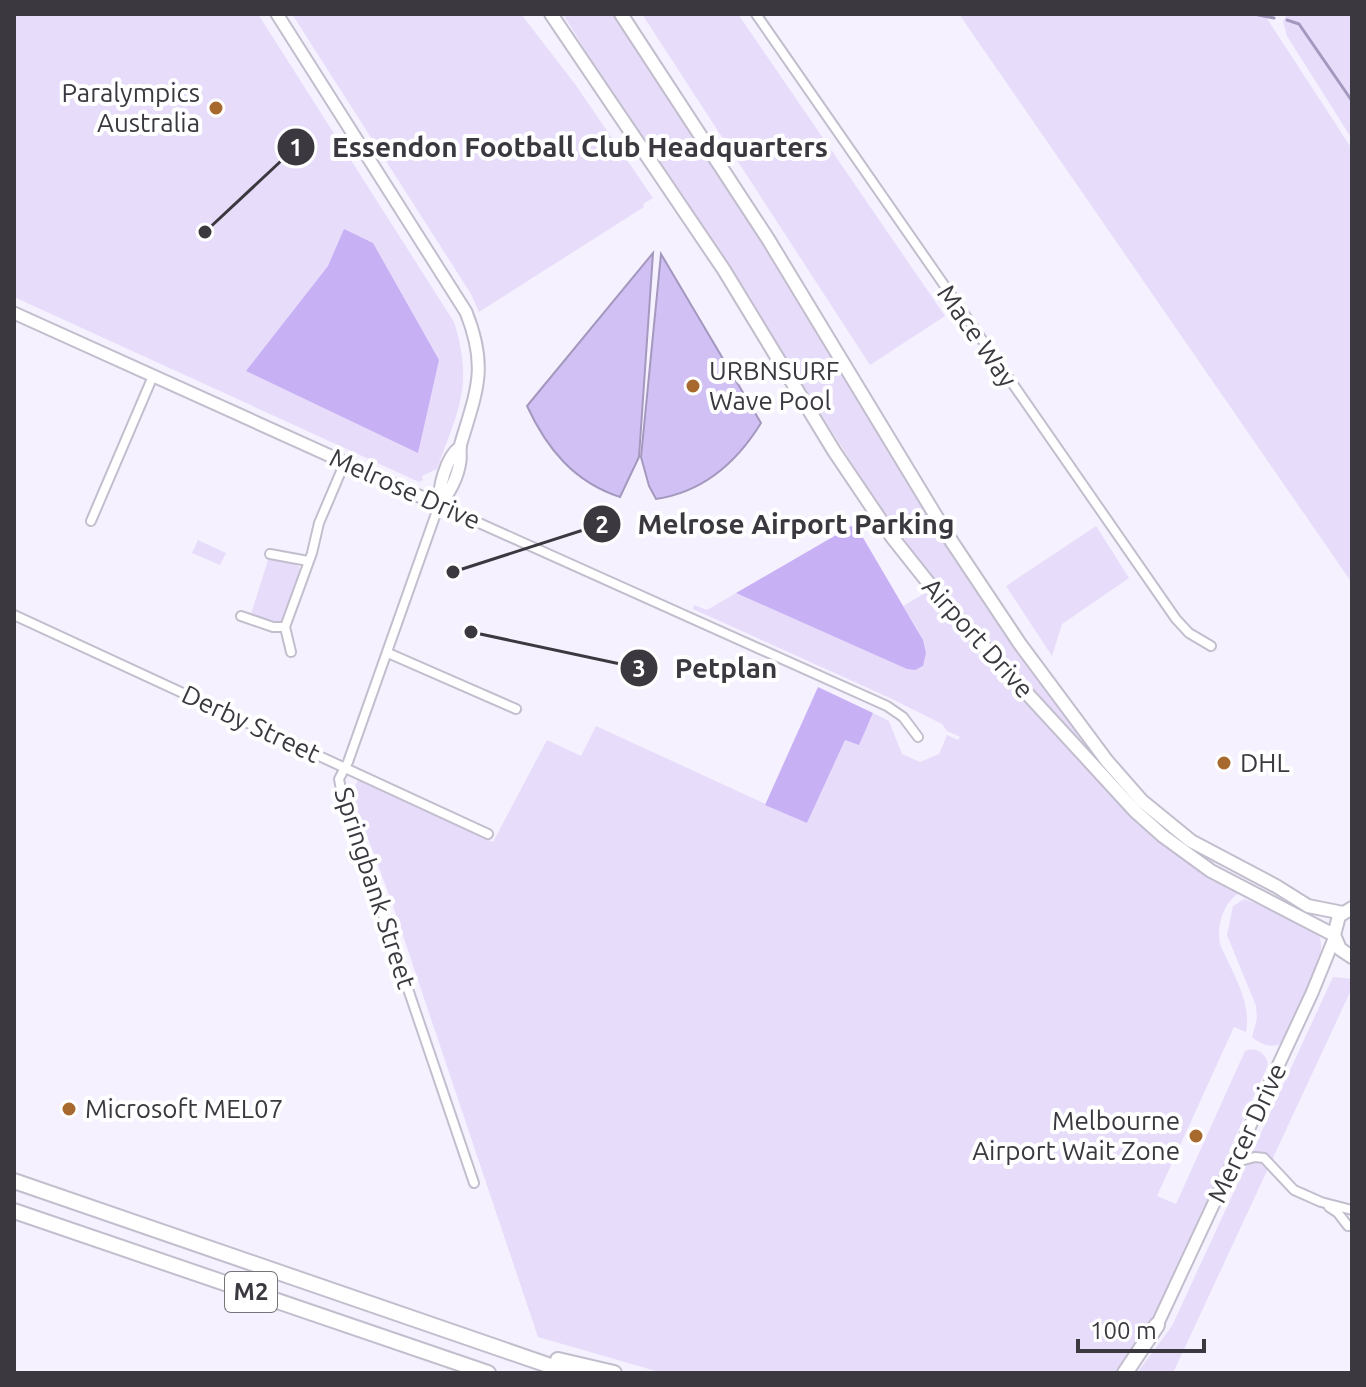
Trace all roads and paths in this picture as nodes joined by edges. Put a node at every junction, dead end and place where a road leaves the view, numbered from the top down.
1 (277, 14) edge
2 (551, 14) edge
3 (621, 14) edge
4 (756, 14) edge
5 (14, 313) edge
6 (153, 376) junction
7 (345, 462) junction
8 (439, 505) junction
9 (91, 521) dead end
10 (270, 554) dead end
11 (308, 561) junction
12 (14, 615) edge
13 (241, 616) dead end
14 (285, 627) junction
15 (1211, 646) dead end
16 (291, 652) dead end
17 (388, 653) junction
18 (516, 709) dead end
19 (918, 737) dead end
20 (345, 767) junction
21 (488, 834) dead end
22 (1348, 910) edge
23 (1334, 937) junction
24 (1352, 957) edge
25 (1233, 1163) junction
26 (14, 1181) edge
27 (474, 1183) dead end
28 (1321, 1202) junction
29 (1352, 1210) edge
30 (14, 1211) edge
31 (1348, 1226) dead end
32 (1157, 1325) joint
33 (487, 1344) junction
34 (488, 1373) edge
35 (571, 1373) edge
36 (614, 1373) edge
37 (1125, 1373) edge

1 - 8 street
2 - 23 main road, Airport Drive
3 - 22 main road, Airport Drive
4 - 15 street, Mace Way
5 - 6 street, Melrose Drive
6 - 7 street, Melrose Drive
6 - 9 street
7 - 8 street, Melrose Drive
7 - 11 street
8 - 17 street, Springbank Street
8 - 19 street, Melrose Drive
10 - 11 street
11 - 14 street
12 - 20 street, Derby Street
13 - 14 street
14 - 16 street
17 - 18 street
17 - 20 street, Springbank Street
20 - 21 street, Derby Street
20 - 27 street, Springbank Street
22 - 23 main road
23 - 24 main road, Airport Drive
23 - 25 street, Mercer Drive
25 - 28 street
25 - 32 street, Mercer Drive
26 - 33 highway, M2
28 - 29 street
28 - 31 street
30 - 34 highway, M2
32 - 37 highway
33 - 35 highway, M2
33 - 36 highway

